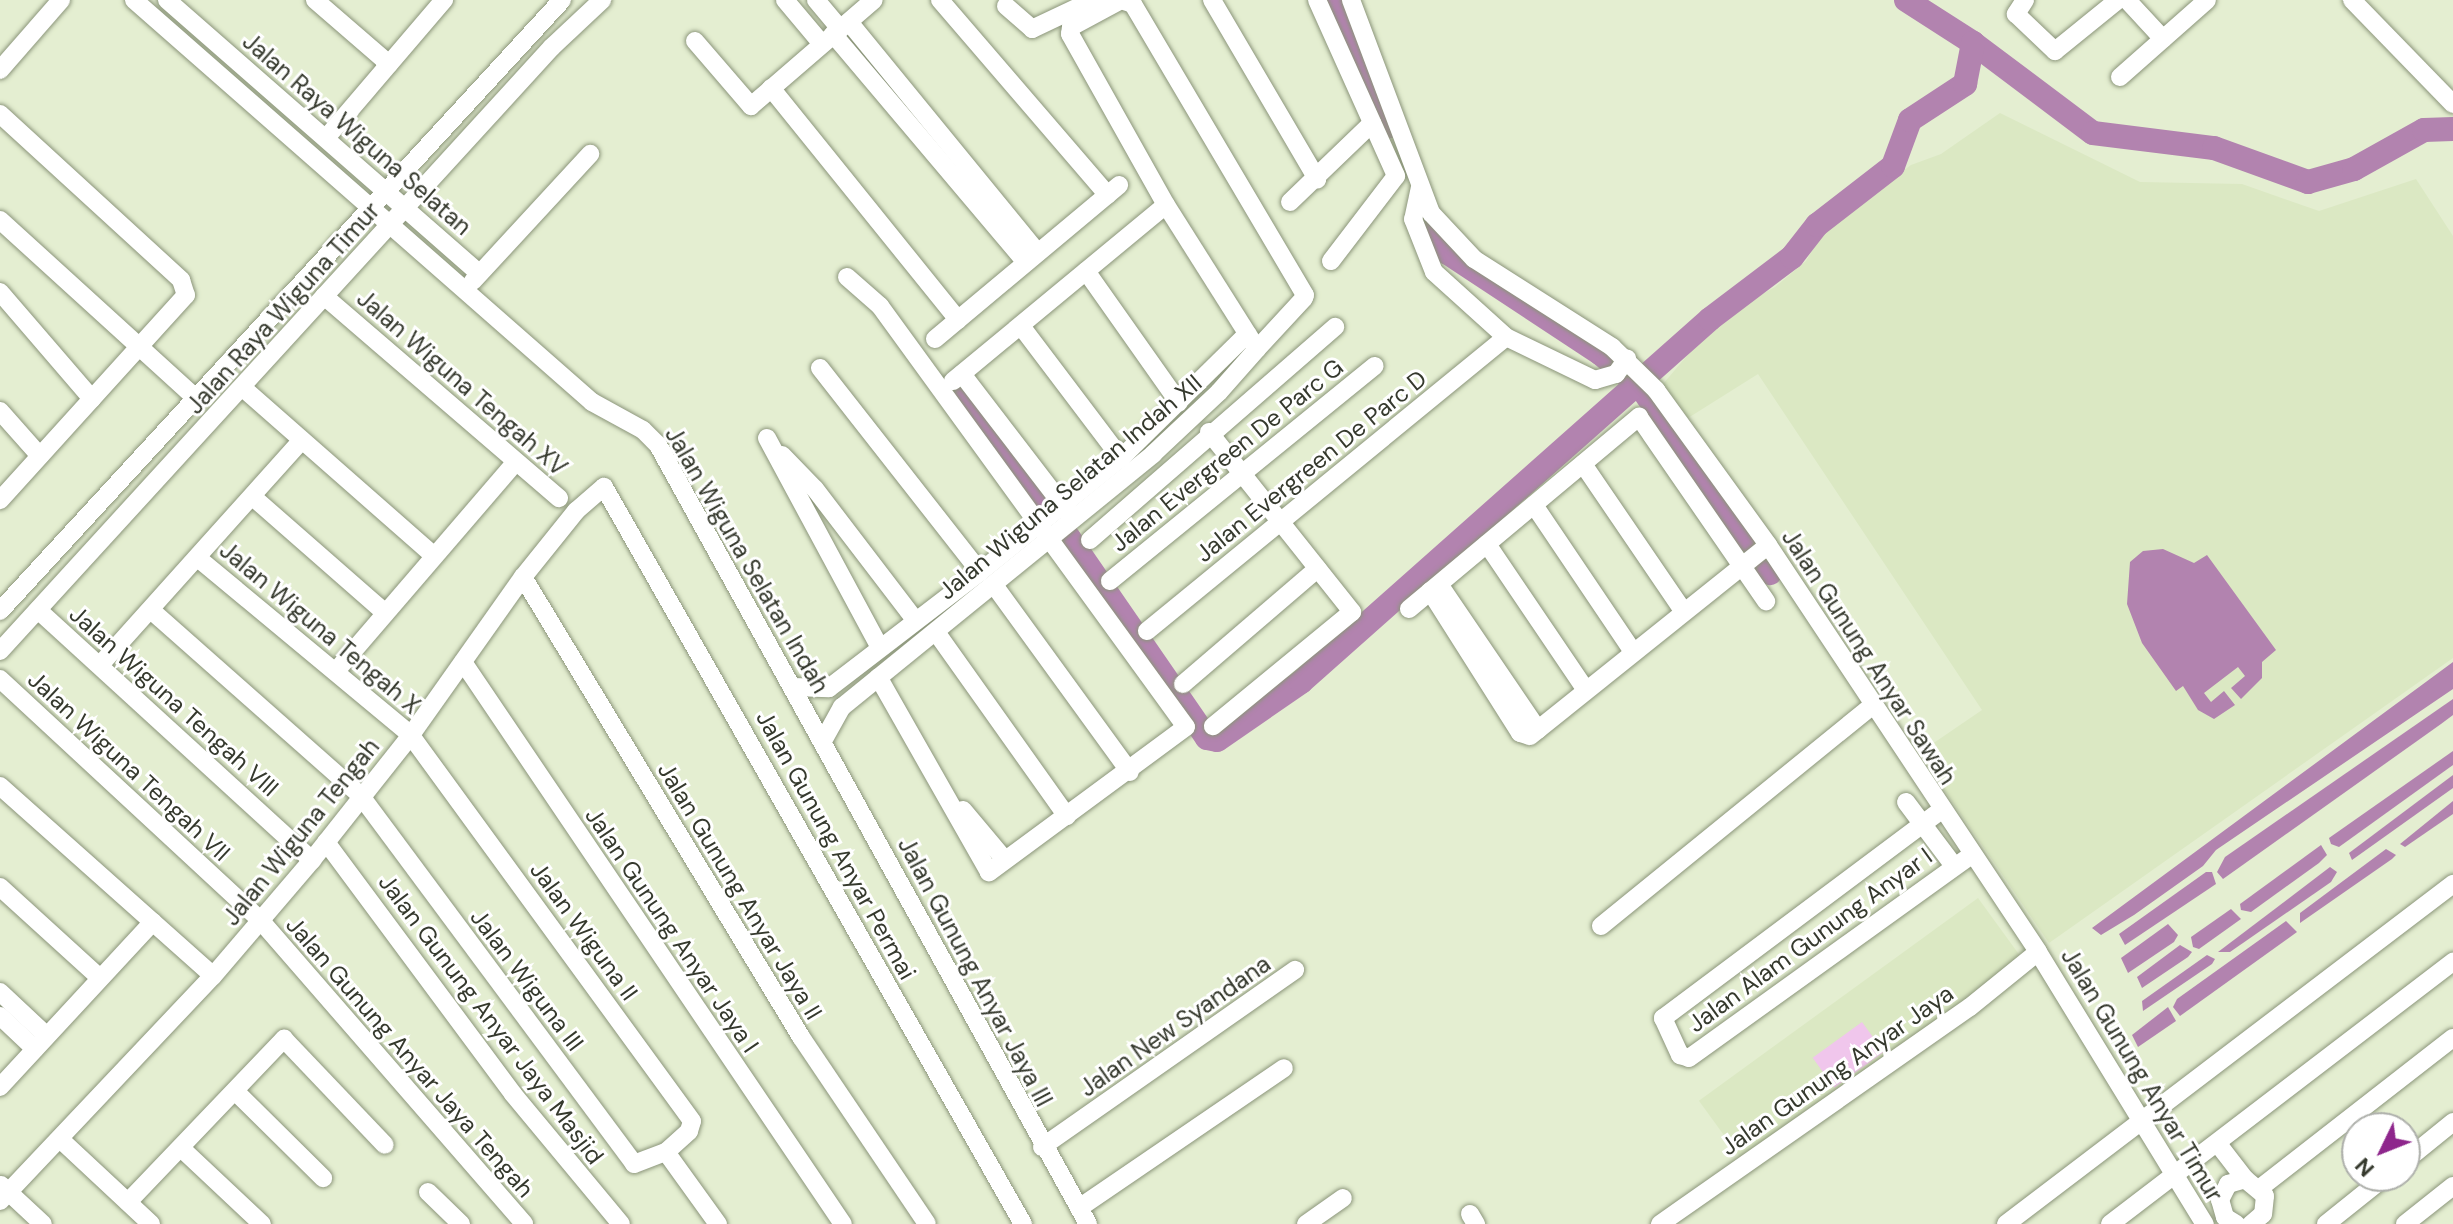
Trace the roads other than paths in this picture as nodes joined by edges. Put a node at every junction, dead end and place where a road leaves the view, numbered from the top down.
1 (61, 0) edge
2 (134, 0) edge
3 (167, 0) edge
4 (315, 0) edge
5 (562, 0) edge
6 (602, 0) edge
7 (785, 0) edge
8 (816, 0) edge
9 (874, 0) edge
10 (940, 0) edge
11 (1092, 0) edge
12 (1212, 0) edge
13 (1228, 0) edge
14 (1317, 0) edge
15 (1351, 0) edge
16 (2025, 0) edge
17 (2118, 0) edge
18 (2127, 0) edge
19 (2207, 0) edge
20 (2352, 0) edge
21 (438, 2) edge
22 (1006, 6) dead end
23 (836, 32) junction
24 (2163, 39) junction
25 (695, 41) dead end
26 (389, 64) junction
27 (0, 70) edge
28 (1257, 70) junction
29 (2120, 77) dead end
30 (771, 88) junction
31 (2453, 104) edge
32 (0, 114) edge
33 (1372, 123) junction
34 (326, 138) junction
35 (590, 154) dead end
36 (1317, 179) junction
37 (385, 189) junction
38 (1419, 190) junction
39 (1290, 202) dead end
40 (1166, 205) junction
41 (369, 207) junction
42 (407, 208) junction
43 (0, 220) edge
44 (390, 225) junction
45 (1032, 257) junction
46 (1331, 261) dead end
47 (1086, 271) junction
48 (479, 273) junction
49 (847, 277) dead end
50 (468, 290) junction
51 (0, 292) edge
52 (328, 300) junction
53 (958, 320) junction
54 (1021, 326) junction
55 (1335, 327) dead end
56 (1506, 337) junction
57 (935, 339) dead end
58 (1252, 342) junction
59 (138, 344) junction
60 (1375, 366) dead end
61 (1622, 367) junction
62 (820, 368) dead end
63 (243, 388) junction
64 (92, 399) junction
65 (197, 399) junction
66 (1179, 403) junction
67 (0, 411) edge
68 (615, 417) joint
69 (1209, 432) junction
70 (301, 441) junction
71 (40, 456) junction
72 (1121, 458) junction
73 (515, 463) junction
74 (1583, 464) junction
75 (1242, 475) junction
76 (125, 478) junction
77 (608, 489) joint
78 (143, 495) junction
79 (254, 498) junction
80 (559, 498) dead end
81 (0, 500) edge
82 (1534, 505) junction
83 (1282, 523) junction
84 (1056, 524) junction
85 (1090, 540) dead end
86 (1487, 544) junction
87 (1766, 547) junction
88 (433, 555) junction
89 (198, 558) junction
90 (1743, 566) junction
91 (1317, 569) junction
92 (980, 572) junction
93 (523, 577) junction
94 (1110, 581) dead end
95 (994, 585) junction
96 (1435, 588) junction
97 (1766, 601) dead end
98 (1409, 609) dead end
99 (38, 610) junction
100 (0, 611) edge
101 (152, 611) junction
102 (383, 611) junction
103 (1684, 612) junction
104 (916, 621) junction
105 (1147, 631) dead end
106 (936, 632) junction
107 (880, 648) junction
108 (0, 651) edge
109 (1633, 652) junction
110 (463, 662) junction
111 (100, 665) junction
112 (336, 671) junction
113 (878, 677) junction
114 (0, 679) edge
115 (1183, 684) dead end
116 (794, 687) junction
117 (829, 688) junction
118 (1586, 690) junction
119 (1872, 706) junction
120 (842, 707) junction
121 (1213, 726) dead end
122 (411, 735) junction
123 (823, 741) junction
124 (1130, 772) junction
125 (0, 786) edge
126 (361, 796) junction
127 (1906, 802) dead end
128 (1940, 811) junction
129 (1067, 816) junction
130 (1922, 823) junction
131 (326, 842) junction
132 (1971, 855) junction
133 (312, 860) junction
134 (1954, 866) junction
135 (2453, 884) edge
136 (0, 887) edge
137 (261, 921) junction
138 (153, 922) junction
139 (1601, 926) dead end
140 (2038, 952) junction
141 (2453, 962) edge
142 (1295, 970) dead end
143 (213, 976) junction
144 (100, 978) junction
145 (0, 992) edge
146 (0, 1016) edge
147 (2453, 1038) edge
148 (41, 1043) junction
149 (1284, 1068) dead end
150 (0, 1087) edge
151 (235, 1091) junction
152 (2142, 1117) junction
153 (2453, 1122) edge
154 (61, 1140) junction
155 (2218, 1144) junction
156 (385, 1145) dead end
157 (1042, 1147) junction
158 (181, 1148) junction
159 (2421, 1148) edge
160 (666, 1152) junction
161 (2175, 1174) junction
162 (323, 1178) dead end
163 (2253, 1184) junction
164 (2453, 1186) edge
165 (3, 1192) edge
166 (428, 1192) dead end
167 (2366, 1192) edge
168 (1343, 1198) dead end
169 (128, 1202) junction
170 (1084, 1216) edge
171 (2226, 1222) edge
172 (43, 1224) edge
173 (151, 1224) edge
174 (262, 1224) edge
175 (461, 1224) edge
176 (524, 1224) edge
177 (621, 1224) edge
178 (718, 1224) edge
179 (843, 1224) edge
180 (927, 1224) edge
181 (1023, 1224) edge
182 (1306, 1224) edge
183 (1660, 1224) edge
184 (2006, 1224) edge
185 (2110, 1224) edge
186 (2205, 1224) edge
187 (2251, 1224) edge
188 (2326, 1224) edge
189 (2405, 1224) edge

1 - 27 street
2 - 41 street, Jalan Raya Wiguna Selatan
3 - 34 street, Jalan Raya Wiguna Selatan
4 - 26 street
5 - 37 street, Jalan Raya Wiguna Timur
6 - 42 street, Jalan Raya Wiguna Timur
7 - 23 street
8 - 23 street
9 - 23 street
10 - 45 street
11 - 22 street
12 - 28 street
13 - 28 street
14 - 33 street
15 - 38 street, Jalan Gunung Anyar Sawah
16 - 17 street
18 - 24 street
19 - 24 street
20 - 31 street
21 - 26 street
23 - 30 street
23 - 45 street
24 - 29 street
25 - 30 street
26 - 34 street
28 - 36 street
30 - 53 street
32 - 59 street
33 - 36 street
33 - 46 street
34 - 37 street, Jalan Raya Wiguna Selatan
35 - 48 street
36 - 39 street
37 - 41 street, Jalan Raya Wiguna Timur
37 - 42 street, Jalan Raya Wiguna Selatan
38 - 56 street
38 - 61 street, Jalan Gunung Anyar Sawah
40 - 47 street
40 - 58 street
40 - 58 street, Jalan Wiguna Selatan Indah XII
41 - 44 street, Jalan Raya Wiguna Selatan
41 - 65 street, Jalan Raya Wiguna Timur
42 - 44 street, Jalan Raya Wiguna Timur
42 - 48 street, Jalan Raya Wiguna Selatan
43 - 59 street
44 - 50 street, Jalan Raya Wiguna Selatan
44 - 52 street, Jalan Raya Wiguna Timur
45 - 53 street
47 - 54 street
47 - 66 street
48 - 50 street
49 - 84 street
50 - 68 street, Jalan Raya Wiguna Selatan
51 - 64 street
52 - 63 street, Jalan Raya Wiguna Timur
52 - 73 street, Jalan Wiguna Tengah XV
53 - 57 street
54 - 72 street
54 - 84 street
55 - 69 street
56 - 61 street
56 - 83 street, Jalan Evergreen De Parc D
58 - 66 street, Jalan Wiguna Selatan Indah XII
58 - 84 street, Jalan Wiguna Selatan Indah XII
59 - 64 street
59 - 65 street
60 - 75 street, Jalan Evergreen De Parc G
61 - 87 street, Jalan Gunung Anyar Sawah
62 - 92 street
63 - 70 street
63 - 78 street, Jalan Raya Wiguna Timur
64 - 71 street
65 - 76 street, Jalan Raya Wiguna Timur
66 - 72 street, Jalan Wiguna Selatan Indah XII
67 - 71 street
68 - 116 street, Jalan Wiguna Selatan Indah
69 - 75 street
69 - 85 street
70 - 79 street
70 - 88 street
71 - 81 street
72 - 84 street, Jalan Wiguna Selatan Indah XII
73 - 80 street, Jalan Wiguna Tengah XV
73 - 88 street
74 - 82 street
74 - 90 street
74 - 103 street
75 - 83 street
75 - 94 street, Jalan Evergreen De Parc G
76 - 78 street
76 - 100 street, Jalan Raya Wiguna Timur
77 - 93 street, Jalan Wiguna Tengah
77 - 181 street, Jalan Gunung Anyar Permai
78 - 99 street, Jalan Raya Wiguna Timur
79 - 89 street
79 - 102 street
82 - 86 street
82 - 109 street
83 - 91 street
83 - 105 street, Jalan Evergreen De Parc D
84 - 92 street, Jalan Wiguna Selatan Indah XII
84 - 95 street, Jalan Wiguna Selatan Indah XII
84 - 124 street
86 - 96 street
86 - 118 street
87 - 90 street
87 - 119 street, Jalan Gunung Anyar Sawah
88 - 102 street
89 - 101 street
89 - 112 street, Jalan Wiguna Tengah X
90 - 97 street
90 - 103 street
91 - 115 street
91 - 121 street
92 - 104 street, Jalan Wiguna Selatan Indah XII
93 - 110 street, Jalan Wiguna Tengah
93 - 180 street, Jalan Gunung Anyar Jaya II
95 - 106 street, Jalan Wiguna Selatan Indah XII
95 - 124 street
96 - 98 street
96 - 118 street
99 - 108 street, Jalan Raya Wiguna Timur
99 - 111 street, Jalan Wiguna Tengah VIII
101 - 111 street
101 - 126 street
102 - 112 street
103 - 109 street
104 - 107 street, Jalan Wiguna Selatan Indah XII
104 - 107 street
106 - 113 street, Jalan Wiguna Selatan Indah XII
106 - 129 street
107 - 117 street, Jalan Wiguna Selatan Indah XII
109 - 118 street
110 - 122 street, Jalan Wiguna Tengah
110 - 179 street, Jalan Gunung Anyar Jaya I
111 - 133 street, Jalan Wiguna Tengah VIII
112 - 122 street, Jalan Wiguna Tengah X
113 - 120 street, Jalan Wiguna Selatan Indah XII
113 - 129 street
114 - 137 street, Jalan Wiguna Tengah VII
116 - 117 street
116 - 123 street, Jalan Wiguna Selatan Indah
117 - 120 street
119 - 128 street, Jalan Gunung Anyar Sawah
119 - 139 street
120 - 123 street, Jalan Wiguna Selatan Indah XII
122 - 126 street, Jalan Wiguna Tengah
122 - 160 street, Jalan Wiguna II
123 - 157 street, Jalan Gunung Anyar Jaya III
124 - 129 street
125 - 138 street
126 - 131 street, Jalan Wiguna Tengah
126 - 160 street, Jalan Wiguna III
127 - 130 street, Jalan Alam Gunung Anyar I
128 - 130 street, Jalan Alam Gunung Anyar I
128 - 132 street, Jalan Gunung Anyar Sawah
130 - 134 street, Jalan Alam Gunung Anyar I
130 - 134 street, Jalan Alam Gunung Anyar I
131 - 133 street, Jalan Wiguna Tengah
131 - 177 street, Jalan Gunung Anyar Jaya Masjid
132 - 134 street, Jalan Alam Gunung Anyar I
132 - 140 street, Jalan Gunung Anyar Sawah
133 - 137 street, Jalan Wiguna Tengah
135 - 152 street
136 - 144 street
137 - 143 street, Jalan Wiguna Tengah
137 - 176 street, Jalan Gunung Anyar Jaya Tengah
138 - 143 street
138 - 144 street
140 - 152 street, Jalan Gunung Anyar Timur
140 - 183 street, Jalan Gunung Anyar Jaya
141 - 155 street
142 - 157 street, Jalan New Syandana
143 - 154 street, Jalan Wiguna Tengah
144 - 148 street
145 - 148 street
146 - 148 street
147 - 163 street
148 - 150 street
149 - 170 street
151 - 156 street
151 - 158 street
151 - 162 street
152 - 161 street, Jalan Gunung Anyar Timur
152 - 184 street
153 - 159 street
154 - 165 street, Jalan Wiguna Tengah
154 - 169 street
155 - 161 street
155 - 163 street
157 - 170 street, Jalan Gunung Anyar Jaya III
158 - 169 street
158 - 174 street
160 - 178 street
161 - 185 street
161 - 186 street, Jalan Gunung Anyar Timur
163 - 171 street
163 - 187 street
164 - 189 street
165 - 172 street
166 - 175 street
167 - 188 street
168 - 182 street
169 - 173 street

